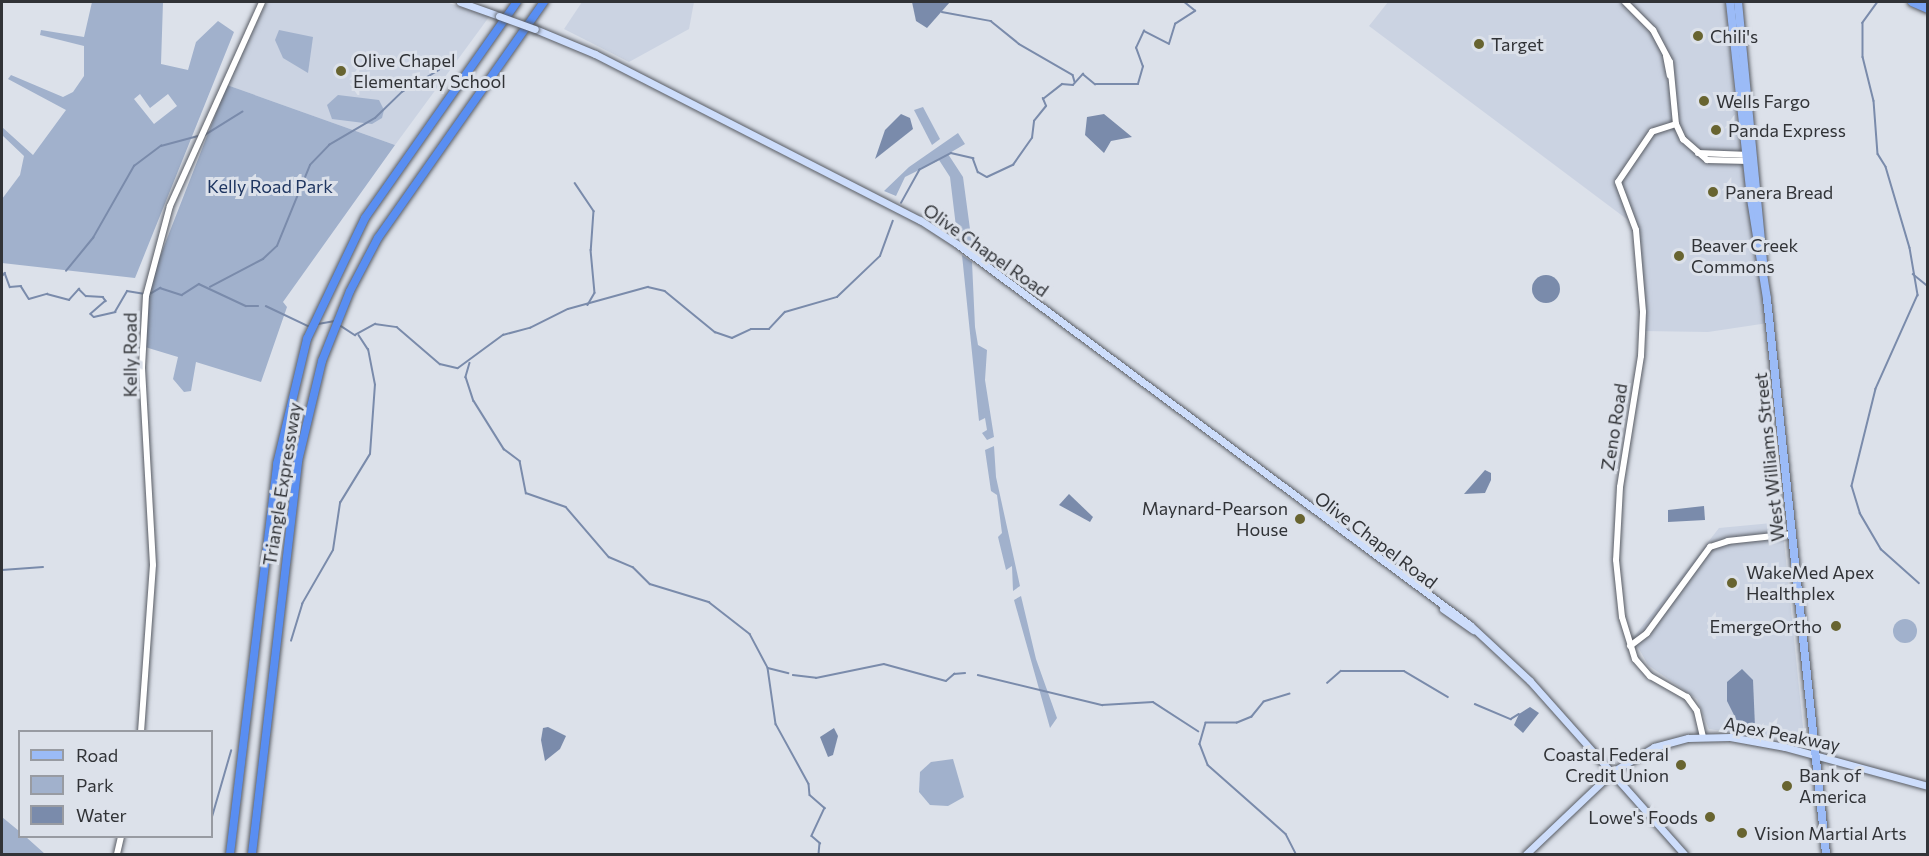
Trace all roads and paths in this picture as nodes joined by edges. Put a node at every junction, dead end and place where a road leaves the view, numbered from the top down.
1 (262, 2) edge
2 (460, 2) edge
3 (518, 2) edge
4 (544, 2) edge
5 (1625, 2) edge
6 (1730, 2) edge
7 (1738, 2) edge
8 (1912, 2) edge
9 (1631, 4) edge
10 (1928, 9) edge
11 (1676, 124) junction
12 (1746, 156) junction
13 (1756, 159) junction
14 (1764, 272) junction
15 (1792, 534) junction
16 (1630, 646) junction
17 (141, 730) edge
18 (1703, 736) junction
19 (1815, 753) junction
20 (1612, 772) junction
21 (1928, 786) edge
22 (121, 838) edge
23 (117, 855) edge
24 (230, 855) edge
25 (252, 855) edge
26 (1526, 855) edge
27 (1684, 855) edge
28 (1826, 855) edge

1 - 17 street, Kelly Road
2 - 20 main road, Olive Chapel Road, bridge
3 - 24 highway, Triangle Expressway
4 - 25 highway, Triangle Expressway
5 - 9 street
6 - 12 main road, West Williams Street
7 - 13 main road, West Williams Street
8 - 10 highway
9 - 11 street
11 - 12 street
11 - 16 street, Zeno Road
12 - 13 street
12 - 14 main road, West Williams Street
13 - 14 main road, West Williams Street
14 - 15 main road, West Williams Street
15 - 16 street
15 - 19 main road, West Williams Street
16 - 18 street, Zeno Road
18 - 19 main road, Apex Peakway
18 - 20 main road, Apex Peakway
19 - 21 main road, Apex Peakway
19 - 28 main road, West Williams Street
20 - 26 main road, Apex Peakway
20 - 27 main road, Olive Chapel Road
22 - 23 street

